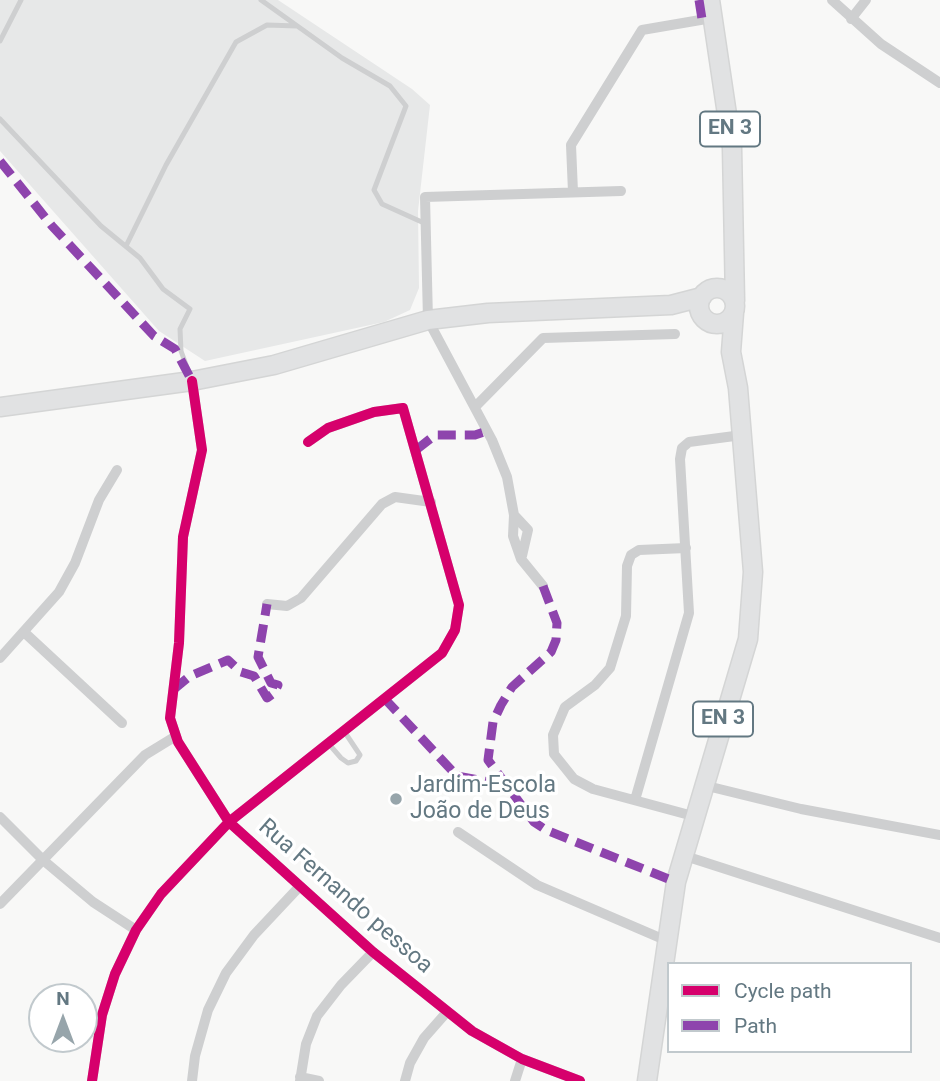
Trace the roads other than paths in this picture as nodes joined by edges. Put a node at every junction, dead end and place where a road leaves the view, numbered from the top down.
1 (21, 0) edge
2 (261, 0) edge
3 (832, 0) edge
4 (866, 0) edge
5 (711, 9) edge
6 (851, 19) junction
7 (297, 26) junction
8 (0, 41) edge
9 (940, 83) edge
10 (0, 120) edge
11 (621, 191) dead end
12 (573, 192) junction
13 (424, 223) junction
14 (126, 246) junction
15 (735, 260) junction
16 (708, 293) junction
17 (671, 305) junction
18 (734, 307) junction
19 (428, 320) junction
20 (709, 320) junction
21 (675, 334) dead end
22 (731, 352) junction
23 (192, 381) junction
24 (0, 407) edge
25 (475, 407) junction
26 (741, 435) junction
27 (309, 442) dead end
28 (117, 470) dead end
29 (431, 502) junction
30 (686, 548) junction
31 (542, 586) dead end
32 (267, 604) dead end
33 (25, 633) junction
34 (0, 658) edge
35 (122, 723) dead end
36 (344, 730) junction
37 (176, 736) junction
38 (328, 743) junction
39 (703, 785) junction
40 (635, 800) junction
41 (693, 816) junction
42 (0, 817) edge
43 (229, 822) junction
44 (458, 832) dead end
45 (940, 835) edge
46 (682, 855) junction
47 (43, 860) junction
48 (300, 886) junction
49 (0, 904) edge
50 (136, 930) junction
51 (940, 938) edge
52 (665, 940) junction
53 (373, 952) junction
54 (446, 1013) junction
55 (522, 1059) junction
56 (300, 1079) edge
57 (92, 1081) edge
58 (192, 1081) edge
59 (319, 1081) edge
60 (405, 1081) edge
61 (515, 1081) edge
62 (580, 1081) edge
63 (647, 1081) edge

1 - 8 lane
2 - 7 lane
3 - 6 street
4 - 6 street
5 - 12 street
5 - 15 main road, EN 3
6 - 9 street
7 - 13 lane
7 - 14 lane
10 - 14 lane
11 - 12 street
12 - 13 street
13 - 19 street
14 - 23 lane
15 - 16 main road
15 - 18 main road, EN 3
16 - 17 main road
16 - 18 main road
16 - 20 main road, EN 3
17 - 19 main road
17 - 20 main road
18 - 20 main road
18 - 22 main road, EN 3
19 - 23 main road
19 - 25 street
20 - 22 main road, EN 3
21 - 25 street
22 - 26 main road, EN 3
23 - 24 main road
23 - 37 street, Rua Fernando pessoa
25 - 31 street
26 - 30 street
26 - 39 main road, EN 3
27 - 29 street
28 - 33 street
29 - 32 street
29 - 36 street
30 - 40 street
30 - 40 street
33 - 34 street
33 - 35 street
36 - 38 street
36 - 38 lane
37 - 43 street, Rua Fernando pessoa
37 - 47 street
38 - 43 street
39 - 41 main road, EN 3
39 - 45 street
40 - 41 street
41 - 46 main road, EN 3
42 - 47 street
43 - 48 street, Rua Fernando pessoa
43 - 50 street
44 - 52 street
46 - 51 street
46 - 52 main road, EN 3
47 - 49 street
47 - 50 street
48 - 53 street, Rua Fernando pessoa
48 - 58 street
50 - 57 street
52 - 63 main road, EN 3
53 - 54 street, Rua Fernando pessoa
53 - 56 street
54 - 55 street, Rua Fernando pessoa
54 - 60 street
55 - 61 street
55 - 62 street, Rua Fernando pessoa
56 - 59 street

